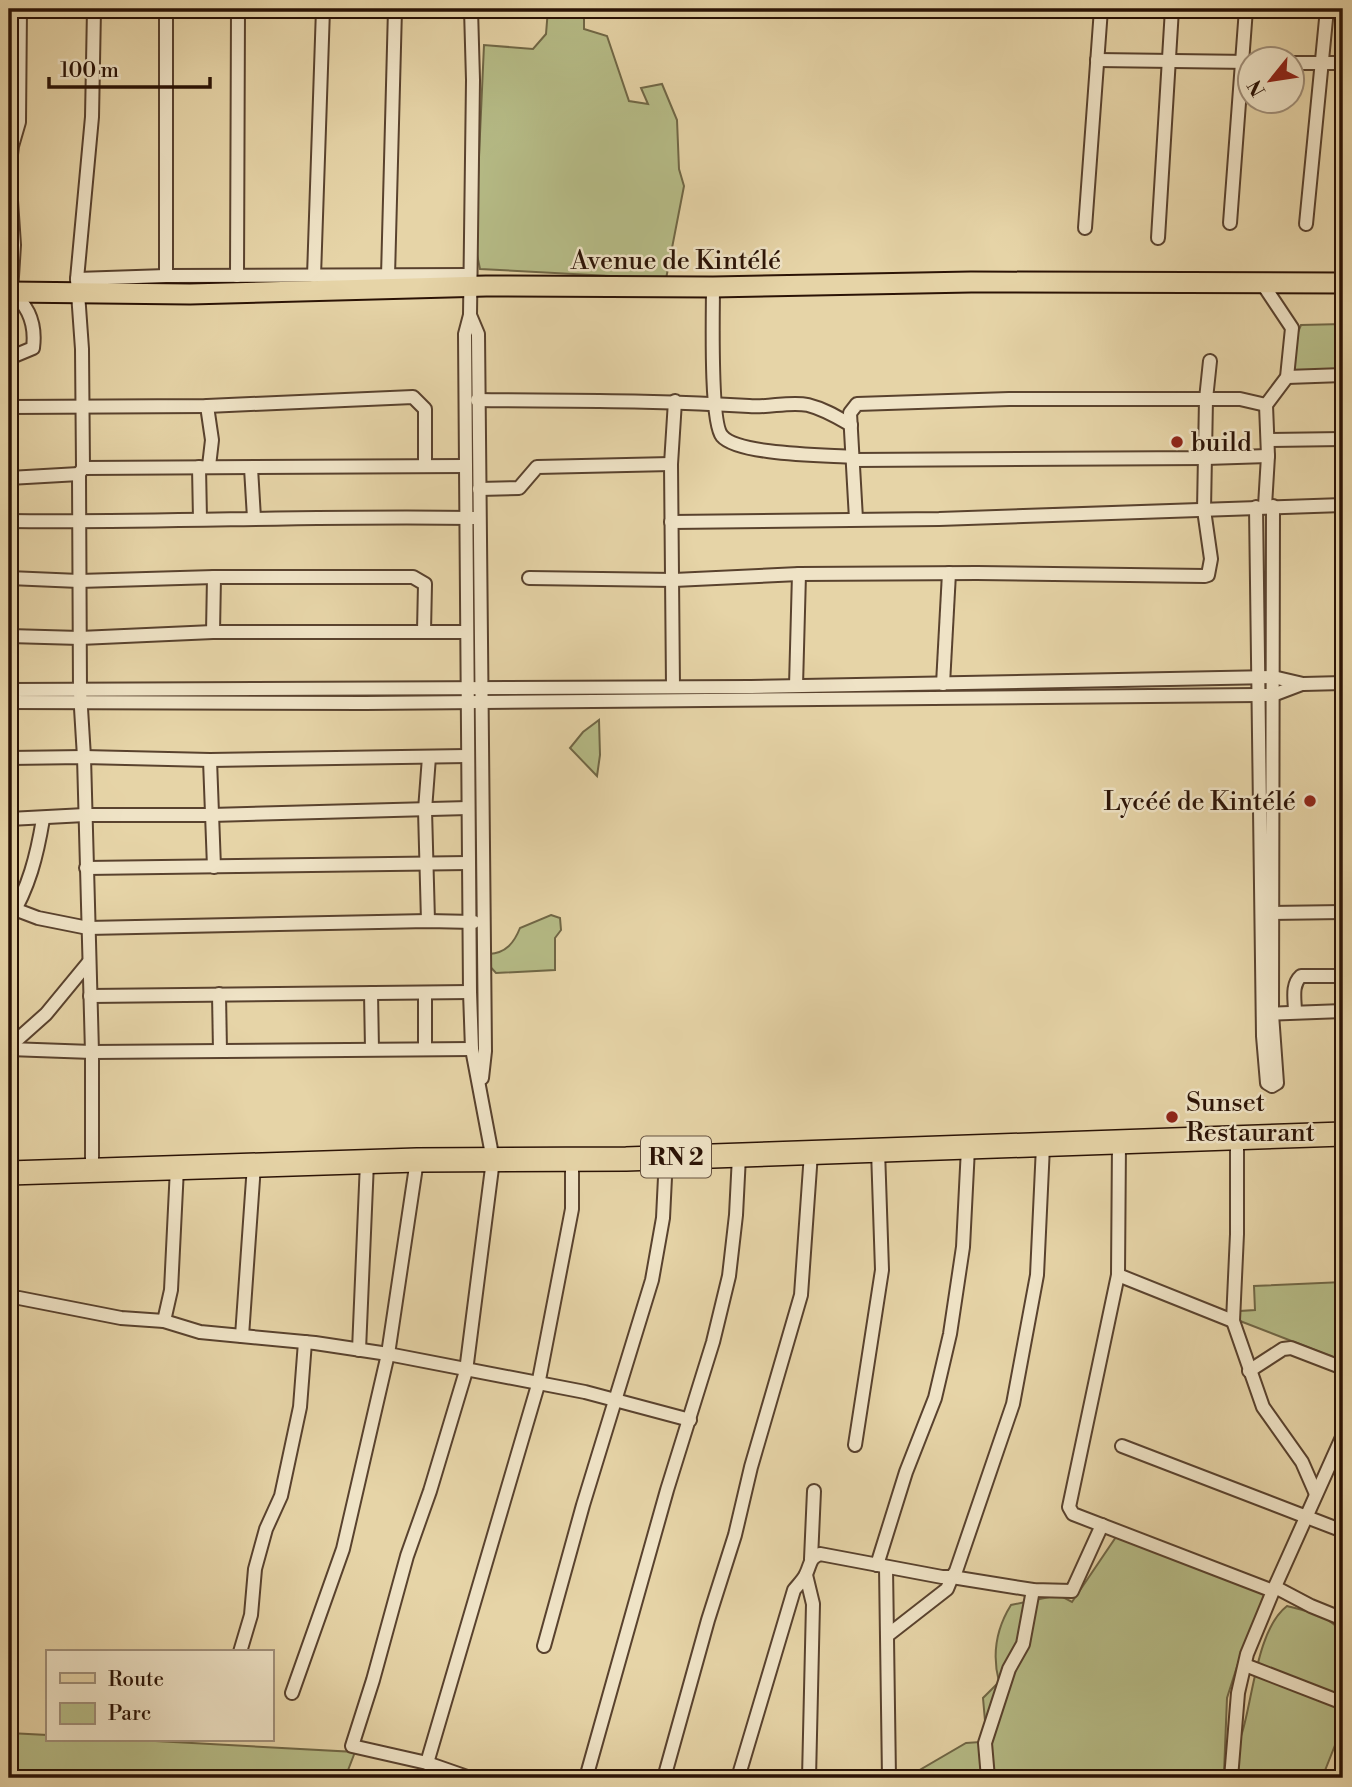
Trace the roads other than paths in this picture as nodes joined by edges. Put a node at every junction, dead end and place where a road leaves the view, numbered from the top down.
1 (20, 9) edge
2 (94, 9) edge
3 (166, 9) edge
4 (238, 9) edge
5 (323, 9) edge
6 (395, 9) edge
7 (471, 9) edge
8 (1101, 9) edge
9 (1172, 9) edge
10 (1246, 9) edge
11 (1327, 9) edge
12 (1246, 46) edge
13 (1097, 60) junction
14 (1168, 62) junction
15 (1236, 62) edge
16 (1306, 63) edge
17 (1322, 63) junction
18 (1343, 63) edge
19 (1241, 116) edge
20 (1230, 223) dead end
21 (1306, 224) dead end
22 (1085, 228) dead end
23 (1158, 238) dead end
24 (166, 276) junction
25 (237, 276) junction
26 (314, 276) junction
27 (388, 276) junction
28 (470, 281) junction
29 (1262, 283) junction
30 (1343, 283) edge
31 (77, 287) junction
32 (713, 287) junction
33 (10, 292) edge
34 (470, 315) junction
35 (9, 358) edge
36 (1210, 361) dead end
37 (1343, 375) edge
38 (1287, 377) junction
39 (477, 400) junction
40 (1206, 400) junction
41 (675, 401) junction
42 (715, 402) junction
43 (1266, 405) junction
44 (81, 406) junction
45 (207, 406) junction
46 (9, 407) edge
47 (851, 425) junction
48 (1343, 439) edge
49 (1268, 440) junction
50 (1268, 456) junction
51 (853, 458) junction
52 (1206, 458) junction
53 (671, 464) junction
54 (425, 466) junction
55 (466, 466) junction
56 (204, 467) junction
57 (251, 468) junction
58 (81, 471) junction
59 (9, 478) edge
60 (479, 489) junction
61 (1343, 505) edge
62 (1265, 506) junction
63 (1205, 510) junction
64 (254, 518) junction
65 (473, 518) junction
66 (200, 519) junction
67 (856, 519) junction
68 (9, 521) edge
69 (81, 522) junction
70 (671, 522) junction
71 (949, 573) junction
72 (799, 575) junction
73 (9, 578) edge
74 (214, 578) junction
75 (529, 578) dead end
76 (674, 580) junction
77 (79, 581) junction
78 (424, 631) junction
79 (213, 632) junction
80 (466, 632) junction
81 (9, 636) edge
82 (80, 638) junction
83 (1258, 677) junction
84 (1273, 677) junction
85 (1343, 683) edge
86 (943, 684) junction
87 (1303, 684) junction
88 (796, 686) junction
89 (673, 687) junction
90 (9, 691) edge
91 (1258, 695) junction
92 (1273, 695) junction
93 (466, 696) junction
94 (481, 696) junction
95 (80, 697) junction
96 (9, 702) edge
97 (467, 756) junction
98 (84, 757) junction
99 (429, 757) junction
100 (9, 758) edge
101 (210, 761) junction
102 (468, 808) junction
103 (425, 810) junction
104 (85, 815) junction
105 (211, 815) junction
106 (9, 819) edge
107 (43, 819) junction
108 (468, 863) junction
109 (427, 865) junction
110 (214, 867) junction
111 (86, 868) junction
112 (11, 912) edge
113 (1343, 912) edge
114 (1266, 913) junction
115 (428, 921) junction
116 (469, 921) junction
117 (483, 923) junction
118 (88, 928) junction
119 (88, 963) junction
120 (1343, 976) edge
121 (470, 992) junction
122 (371, 993) junction
123 (425, 993) junction
124 (219, 994) junction
125 (90, 996) junction
126 (1343, 1010) edge
127 (1295, 1012) junction
128 (9, 1048) edge
129 (372, 1049) junction
130 (425, 1049) junction
131 (472, 1049) junction
132 (220, 1051) junction
133 (92, 1052) junction
134 (481, 1089) junction
135 (1343, 1134) edge
136 (1237, 1139) junction
137 (1119, 1142) junction
138 (1043, 1146) junction
139 (968, 1149) junction
140 (878, 1150) junction
141 (811, 1153) junction
142 (740, 1156) junction
143 (666, 1157) junction
144 (417, 1160) junction
145 (493, 1160) junction
146 (572, 1160) junction
147 (367, 1162) junction
148 (254, 1166) junction
149 (177, 1168) junction
150 (92, 1172) junction
151 (9, 1173) edge
152 (1118, 1275) junction
153 (19, 1298) dead end
154 (164, 1321) junction
155 (1233, 1321) junction
156 (242, 1336) junction
157 (305, 1342) junction
158 (359, 1350) junction
159 (388, 1354) junction
160 (1343, 1368) edge
161 (466, 1371) junction
162 (1250, 1371) junction
163 (538, 1385) junction
164 (615, 1401) junction
165 (690, 1420) junction
166 (1341, 1444) edge
167 (855, 1445) dead end
168 (1122, 1446) dead end
169 (814, 1491) dead end
170 (1316, 1494) junction
171 (1305, 1517) junction
172 (1102, 1525) junction
173 (1343, 1531) edge
174 (811, 1559) junction
175 (882, 1566) junction
176 (806, 1575) junction
177 (952, 1577) junction
178 (1274, 1589) junction
179 (1033, 1590) junction
180 (1343, 1619) edge
181 (887, 1635) junction
182 (544, 1646) dead end
183 (241, 1650) edge
184 (1245, 1665) junction
185 (292, 1693) dead end
186 (1343, 1703) edge
187 (427, 1763) junction
188 (470, 1778) edge
189 (586, 1778) edge
190 (664, 1778) edge
191 (738, 1778) edge
192 (809, 1778) edge
193 (889, 1778) edge
194 (988, 1778) edge
195 (1231, 1778) edge

1 - 33 street
2 - 31 street
3 - 24 street
4 - 25 street
5 - 26 street
6 - 27 street
7 - 28 street
8 - 13 street
9 - 14 street
10 - 12 street
11 - 17 street
13 - 14 street
13 - 22 street
14 - 15 street
14 - 23 street
16 - 17 street
17 - 18 street
17 - 21 street
19 - 20 street
24 - 25 street
24 - 31 street
25 - 26 street
26 - 27 street
27 - 28 street
28 - 31 main road, Avenue de Kintélé
28 - 32 main road, Avenue de Kintélé
28 - 34 street
29 - 30 main road, Avenue de Kintélé
29 - 32 main road, Avenue de Kintélé
29 - 38 street
31 - 33 main road, Avenue de Kintélé
31 - 44 street
32 - 42 street
33 - 35 street
34 - 39 street
34 - 55 street
36 - 40 street
37 - 38 street
38 - 43 street
39 - 41 street
39 - 60 street
40 - 43 street
40 - 47 street
40 - 52 street
41 - 42 street
41 - 53 street
42 - 47 street
42 - 51 street
43 - 49 street
44 - 45 street
44 - 46 street
44 - 58 street
45 - 54 street
45 - 56 street
47 - 51 street
48 - 49 street
49 - 50 street
50 - 52 street
50 - 62 street
51 - 52 street
51 - 67 street
52 - 63 street
53 - 60 street
53 - 70 street
54 - 55 street
54 - 57 street
55 - 65 street
56 - 57 street
56 - 58 street
56 - 66 street
57 - 64 street
58 - 59 street
58 - 69 street
60 - 65 street
61 - 62 street
62 - 63 street
62 - 83 street
62 - 84 street
63 - 67 street
63 - 71 street
64 - 65 street
64 - 66 street
65 - 80 street
65 - 94 street
66 - 69 street
67 - 70 street
68 - 69 street
69 - 77 street
70 - 76 street
71 - 72 street
71 - 86 street
72 - 76 street
72 - 88 street
73 - 77 street
74 - 77 street
74 - 78 street
74 - 79 street
75 - 76 street
76 - 89 street
77 - 82 street
78 - 79 street
78 - 80 street
79 - 82 street
80 - 93 street
81 - 82 street
82 - 95 street
83 - 84 street
83 - 86 street
83 - 91 street
84 - 87 street
84 - 92 street
85 - 87 street
86 - 88 street
87 - 92 street
88 - 89 street
89 - 94 street
90 - 95 street
91 - 92 street
91 - 94 street
91 - 114 street
92 - 114 street
93 - 94 street
93 - 95 street
93 - 97 street
94 - 117 street
95 - 96 street
95 - 98 street
97 - 99 street
97 - 102 street
98 - 100 street
98 - 101 street
98 - 104 street
99 - 101 street
99 - 103 street
101 - 105 street
102 - 103 street
102 - 108 street
103 - 105 street
103 - 109 street
104 - 105 street
104 - 107 street
104 - 111 street
105 - 110 street
106 - 107 street
107 - 112 street
108 - 109 street
108 - 116 street
109 - 110 street
109 - 115 street
110 - 111 street
111 - 118 street
112 - 118 street
113 - 114 street
114 - 127 street
115 - 116 street
115 - 118 street
116 - 117 street
116 - 121 street
117 - 134 street
118 - 119 street
119 - 125 street
119 - 128 street
120 - 127 street
121 - 123 street
121 - 131 street
122 - 123 street
122 - 124 street
122 - 129 street
123 - 130 street
124 - 125 street
124 - 132 street
125 - 133 street
126 - 127 street
128 - 133 street
129 - 130 street
129 - 132 street
130 - 131 street
131 - 134 street
132 - 133 street
133 - 150 street
134 - 145 street
135 - 136 highway, RN 2
136 - 137 highway, RN 2
136 - 155 street
137 - 138 highway, RN 2
137 - 152 street
138 - 139 highway, RN 2
138 - 177 street
139 - 140 highway, RN 2
139 - 175 street
140 - 141 highway, RN 2
140 - 167 street
141 - 142 highway, RN 2
141 - 190 street
142 - 143 highway, RN 2
142 - 165 street
143 - 146 highway, RN 2
143 - 164 street
144 - 145 highway, RN 2
144 - 147 highway, RN 2
144 - 159 street
145 - 146 highway, RN 2
145 - 161 street
146 - 163 street
147 - 148 highway, RN 2
147 - 158 street
148 - 149 highway, RN 2
148 - 156 street
149 - 150 highway, RN 2
149 - 154 street
150 - 151 highway, RN 2
152 - 155 street
152 - 172 street
153 - 154 street
154 - 156 street
155 - 162 street
156 - 157 street
157 - 158 street
157 - 183 street
158 - 159 street
159 - 161 street
159 - 185 street
160 - 162 street
161 - 163 street
161 - 187 street
162 - 170 street
163 - 164 street
163 - 187 street
164 - 165 street
164 - 182 street
165 - 189 street
166 - 170 street
168 - 171 street
169 - 174 street
170 - 171 street
171 - 173 street
171 - 178 street
172 - 178 street
172 - 179 street
174 - 175 street
174 - 176 street
175 - 177 street
175 - 181 street
176 - 191 street
176 - 192 street
177 - 179 street
177 - 181 street
178 - 180 street
178 - 184 street
179 - 194 street
181 - 193 street
184 - 186 street
184 - 195 street
187 - 188 street

